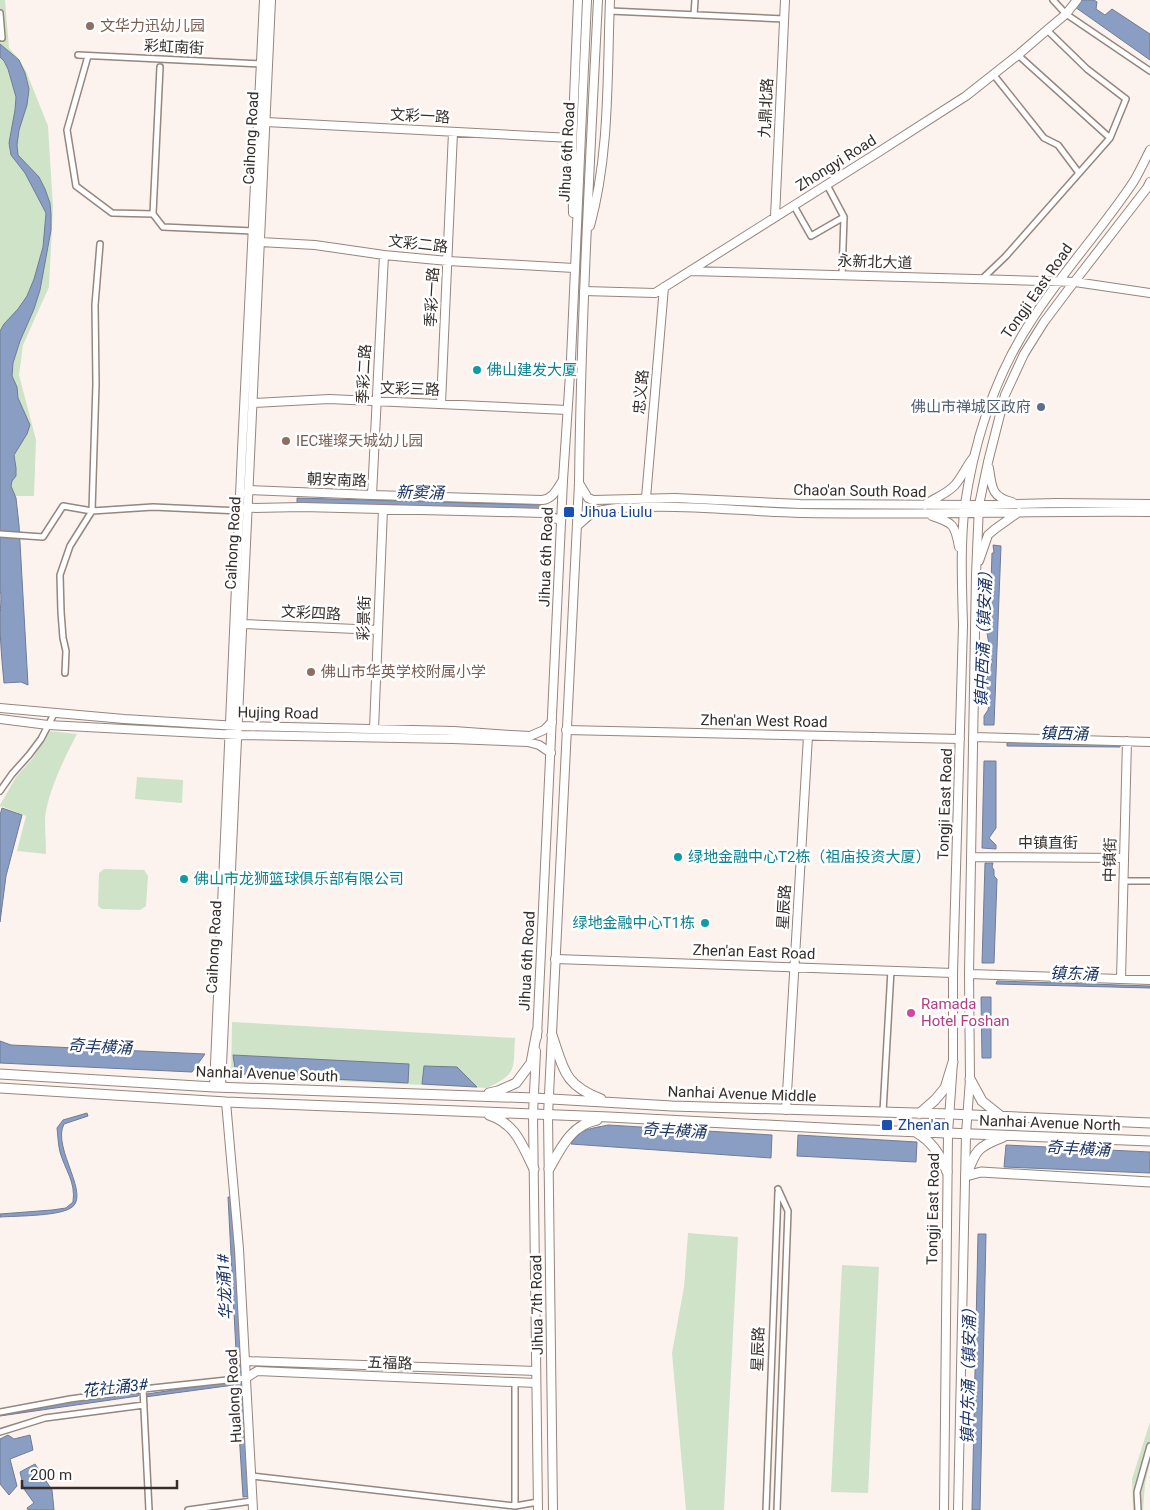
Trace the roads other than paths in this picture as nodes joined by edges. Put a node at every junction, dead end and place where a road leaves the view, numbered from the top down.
1 (264, 0) edge
2 (272, 0) edge
3 (578, 0) edge
4 (587, 0) edge
5 (598, 0) edge
6 (610, 0) edge
7 (695, 0) edge
8 (785, 0) edge
9 (1053, 0) edge
10 (1077, 0) edge
11 (610, 10) junction
12 (1067, 12) junction
13 (0, 13) edge
14 (694, 15) junction
15 (784, 19) junction
16 (1047, 30) junction
17 (2, 38) dead end
18 (78, 55) dead end
19 (88, 56) junction
20 (1018, 56) junction
21 (265, 64) junction
22 (160, 68) dead end
23 (1150, 71) edge
24 (993, 74) junction
25 (266, 122) junction
26 (453, 132) junction
27 (572, 138) junction
28 (1110, 138) junction
29 (1150, 150) edge
30 (1080, 173) junction
31 (1150, 182) edge
32 (826, 185) junction
33 (794, 206) junction
34 (153, 214) junction
35 (775, 217) junction
36 (844, 217) junction
37 (253, 231) junction
38 (576, 240) junction
39 (586, 240) junction
40 (260, 242) junction
41 (100, 244) dead end
42 (384, 255) junction
43 (448, 261) junction
44 (574, 268) junction
45 (690, 271) junction
46 (842, 275) junction
47 (982, 279) junction
48 (1059, 281) junction
49 (1075, 282) junction
50 (664, 287) junction
51 (584, 291) junction
52 (1150, 293) edge
53 (376, 401) junction
54 (253, 403) junction
55 (441, 404) junction
56 (567, 410) junction
57 (974, 457) junction
58 (988, 462) junction
59 (563, 480) junction
60 (579, 483) junction
61 (249, 490) junction
62 (300, 492) junction
63 (372, 495) junction
64 (646, 498) junction
65 (542, 500) junction
66 (1150, 504) edge
67 (965, 505) junction
68 (979, 505) junction
69 (240, 507) junction
70 (302, 507) junction
71 (249, 508) junction
72 (1019, 508) junction
73 (383, 509) junction
74 (925, 509) junction
75 (92, 511) junction
76 (1150, 512) edge
77 (540, 513) junction
78 (964, 514) junction
79 (978, 514) junction
80 (561, 522) junction
81 (577, 526) junction
82 (0, 534) edge
83 (962, 562) junction
84 (976, 576) junction
85 (243, 624) junction
86 (378, 630) junction
87 (65, 673) dead end
88 (0, 708) edge
89 (54, 714) junction
90 (0, 719) edge
91 (552, 722) junction
92 (48, 725) junction
93 (234, 725) junction
94 (374, 729) junction
95 (566, 730) junction
96 (234, 735) junction
97 (808, 736) junction
98 (973, 737) junction
99 (960, 739) junction
100 (1127, 741) junction
101 (1150, 742) edge
102 (551, 752) junction
103 (0, 791) edge
104 (971, 857) junction
105 (1124, 858) junction
106 (1124, 881) junction
107 (1150, 882) edge
108 (555, 959) junction
109 (794, 967) junction
110 (891, 970) junction
111 (953, 973) junction
112 (969, 974) junction
113 (1121, 979) junction
114 (1150, 980) edge
115 (538, 1031) junction
116 (552, 1035) junction
117 (953, 1062) junction
118 (0, 1074) edge
119 (970, 1079) junction
120 (217, 1087) junction
121 (0, 1088) edge
122 (474, 1096) junction
123 (534, 1098) junction
124 (548, 1099) junction
125 (226, 1102) junction
126 (611, 1102) junction
127 (682, 1106) junction
128 (786, 1110) junction
129 (481, 1112) junction
130 (883, 1113) junction
131 (533, 1114) junction
132 (919, 1114) junction
133 (950, 1114) junction
134 (548, 1115) junction
135 (968, 1115) junction
136 (609, 1117) junction
137 (1002, 1117) junction
138 (678, 1121) junction
139 (1150, 1122) edge
140 (915, 1132) junction
141 (948, 1133) junction
142 (966, 1134) junction
143 (1006, 1135) junction
144 (1150, 1141) edge
145 (534, 1169) junction
146 (549, 1169) junction
147 (947, 1172) junction
148 (966, 1176) junction
149 (1150, 1182) edge
150 (245, 1361) junction
151 (536, 1372) junction
152 (246, 1378) junction
153 (515, 1382) junction
154 (536, 1383) junction
155 (143, 1393) junction
156 (144, 1405) junction
157 (0, 1412) edge
158 (0, 1432) edge
159 (1150, 1446) edge
160 (251, 1476) junction
161 (252, 1500) junction
162 (515, 1506) junction
163 (538, 1506) edge
164 (149, 1510) edge
165 (188, 1510) edge
166 (253, 1510) edge
167 (552, 1510) edge
168 (766, 1510) edge
169 (776, 1510) edge
170 (944, 1510) edge
171 (958, 1510) edge
172 (1138, 1510) edge

1 - 21 main road, Caihong Road
2 - 21 main road, Caihong Road
3 - 27 main road
4 - 38 main road, Jihua 6th Road
5 - 39 main road, Jihua 6th Road
6 - 11 main road
7 - 14 street
8 - 15 main road, 九鼎北路
9 - 12 street
10 - 12 main road, Zhongyi Road
11 - 14 street
11 - 39 main road
12 - 16 main road, Zhongyi Road
12 - 23 street
13 - 17 street
14 - 15 street
15 - 35 main road, 九鼎北路
16 - 20 main road, Zhongyi Road
16 - 28 street
18 - 19 street, 彩虹南街
19 - 21 street, 彩虹南街
19 - 34 street
20 - 24 main road, Zhongyi Road
20 - 28 street
21 - 25 main road, Caihong Road
21 - 37 main road, Caihong Road
22 - 34 street
24 - 30 street
24 - 32 main road, Zhongyi Road
25 - 26 main road, 文彩一路
25 - 40 main road, Caihong Road
26 - 27 main road, 文彩一路
26 - 43 main road, 季彩一路
27 - 38 main road
28 - 30 street
29 - 48 main road, Tongji East Road
30 - 47 street
31 - 49 main road, Tongji East Road
32 - 33 main road, Zhongyi Road
32 - 36 street
33 - 35 main road, Zhongyi Road
33 - 36 street
34 - 37 street
35 - 45 main road, Zhongyi Road
36 - 46 street
37 - 69 main road, Caihong Road
38 - 44 main road, Jihua 6th Road
39 - 51 main road, Jihua 6th Road
40 - 42 main road, 文彩二路
40 - 54 main road, Caihong Road
41 - 75 street
42 - 43 main road, 文彩二路
42 - 53 main road, 季彩二路
43 - 44 main road, 文彩二路
43 - 55 main road, 季彩一路
44 - 56 main road, Jihua 6th Road
45 - 46 main road, 永新北大道
45 - 50 main road, Zhongyi Road
46 - 47 main road, 永新北大道
47 - 48 main road, 永新北大道
48 - 49 main road, 永新北大道
48 - 57 main road, Tongji East Road
49 - 52 main road, 永新北大道
49 - 58 main road, Tongji East Road
50 - 51 main road, Zhongyi Road
50 - 64 main road, 忠义路
51 - 60 main road, Jihua 6th Road
53 - 54 main road, 文彩三路
53 - 55 main road, 文彩三路
53 - 63 main road, 季彩二路
54 - 61 main road, Caihong Road
55 - 56 main road, 文彩三路
56 - 59 main road, Jihua 6th Road
57 - 67 main road, Tongji East Road
57 - 74 main road
58 - 68 main road, Tongji East Road
58 - 72 main road
59 - 65 main road
59 - 80 main road, Jihua 6th Road
60 - 64 main road, Chao'an South Road
60 - 81 main road, Jihua 6th Road
61 - 62 main road, 朝安南路
61 - 69 main road
61 - 71 main road, Caihong Road
62 - 63 main road, 朝安南路
62 - 70 main road
63 - 65 main road, 朝安南路
64 - 74 main road, Chao'an South Road
65 - 77 main road
66 - 72 main road, Chao'an South Road
67 - 68 main road, Chao'an South Road
67 - 74 main road, Chao'an South Road
67 - 78 main road, Tongji East Road
68 - 72 main road, Chao'an South Road
68 - 79 main road, Tongji East Road
69 - 71 main road, 朝安南路
69 - 75 street
69 - 93 main road, Caihong Road
70 - 71 main road, 朝安南路
70 - 73 main road, 朝安南路
71 - 85 main road, Caihong Road
72 - 76 main road, Chao'an South Road
72 - 79 main road, Chao'an South Road
72 - 84 main road
73 - 77 main road, 朝安南路
73 - 86 main road, 彩景街
74 - 78 main road, Chao'an South Road
74 - 81 main road, Chao'an South Road
74 - 83 main road
75 - 82 street
75 - 87 street
77 - 80 main road, 朝安南路
78 - 79 main road, Chao'an South Road
78 - 83 main road, Tongji East Road
79 - 84 main road, Tongji East Road
80 - 91 main road, Jihua 6th Road
81 - 95 main road, Jihua 6th Road
83 - 99 main road, Tongji East Road
84 - 98 main road, Tongji East Road
85 - 86 main road, 文彩四路
85 - 93 main road, Caihong Road
86 - 94 main road, 彩景街
88 - 89 main road, Hujing Road
89 - 92 street
89 - 93 main road, Hujing Road
90 - 92 main road, Hujing Road
91 - 94 main road, Hujing Road
91 - 102 main road, Jihua 6th Road
92 - 96 main road, Hujing Road
92 - 103 street
93 - 94 main road, Hujing Road
93 - 96 main road, Caihong Road
95 - 97 main road, Zhen'an West Road
95 - 108 main road, Jihua 6th Road
96 - 102 main road, Hujing Road
96 - 120 main road, Caihong Road
97 - 99 main road, Zhen'an West Road
97 - 109 main road, 星辰路
98 - 100 main road
98 - 104 main road, Tongji East Road
99 - 111 main road, Tongji East Road
100 - 101 main road
100 - 105 main road, 中镇街
102 - 115 main road, Jihua 6th Road
104 - 105 main road, 中镇直街
104 - 112 main road, Tongji East Road
105 - 106 main road, 中镇街
106 - 107 street
106 - 113 main road, 中镇街
108 - 109 main road, Zhen'an East Road
108 - 116 main road, Jihua 6th Road
109 - 110 main road, Zhen'an East Road
109 - 128 main road, 星辰路
110 - 111 main road, Zhen'an East Road
110 - 130 street
111 - 117 main road, Tongji East Road
112 - 113 main road
112 - 119 main road, Tongji East Road
113 - 114 main road
115 - 122 highway
115 - 123 main road, Jihua 6th Road
116 - 124 main road, Jihua 6th Road
116 - 126 highway
117 - 132 highway
117 - 133 main road, Tongji East Road
118 - 120 highway, Nanhai Avenue South
119 - 135 main road, Tongji East Road
119 - 137 highway
120 - 122 highway, Nanhai Avenue South
121 - 125 highway, Nanhai Avenue South
122 - 123 highway, Nanhai Avenue South
123 - 124 highway, Nanhai Avenue Middle
123 - 131 main road, Jihua 6th Road
124 - 126 highway, Nanhai Avenue Middle
124 - 134 main road, Jihua 7th Road
125 - 129 highway, Nanhai Avenue South
125 - 150 main road, Hualong Road
126 - 127 highway, Nanhai Avenue Middle
127 - 128 highway, Nanhai Avenue Middle
127 - 138 highway
128 - 130 highway, Nanhai Avenue Middle
129 - 131 highway, Nanhai Avenue South
129 - 145 highway
130 - 132 highway, Nanhai Avenue Middle
131 - 134 highway, Nanhai Avenue Middle
131 - 145 main road, Jihua 7th Road
132 - 133 highway, Nanhai Avenue Middle
133 - 135 highway, Nanhai Avenue North
133 - 141 main road, Tongji East Road
134 - 136 highway, Nanhai Avenue Middle
134 - 146 main road, Jihua 7th Road
135 - 137 highway, Nanhai Avenue North
135 - 142 main road, Tongji East Road
136 - 138 highway, Nanhai Avenue Middle
136 - 146 highway
137 - 139 highway, Nanhai Avenue North
138 - 140 highway, Nanhai Avenue Middle
140 - 141 highway, Nanhai Avenue Middle
140 - 147 highway
141 - 142 highway, Nanhai Avenue North
141 - 147 main road, Tongji East Road
142 - 143 highway, Nanhai Avenue North
142 - 148 main road, Tongji East Road
143 - 144 highway, Nanhai Avenue North
143 - 148 highway
145 - 151 main road, Jihua 7th Road
146 - 167 main road, Jihua 7th Road
147 - 170 main road, Tongji East Road
148 - 149 highway
148 - 171 main road, Tongji East Road
150 - 151 main road, 五福路
150 - 152 main road, Hualong Road
151 - 154 main road, Jihua 7th Road
152 - 153 main road, 五福路
152 - 155 street
152 - 160 main road, Hualong Road
153 - 154 main road, 五福路
153 - 162 street
154 - 163 main road, Jihua 7th Road
155 - 156 street
155 - 157 street
156 - 158 street
156 - 164 street
159 - 172 street
160 - 161 main road, Hualong Road
160 - 162 street
161 - 165 street
161 - 166 main road, Hualong Road
162 - 163 street
168 - 169 street, 星辰路

